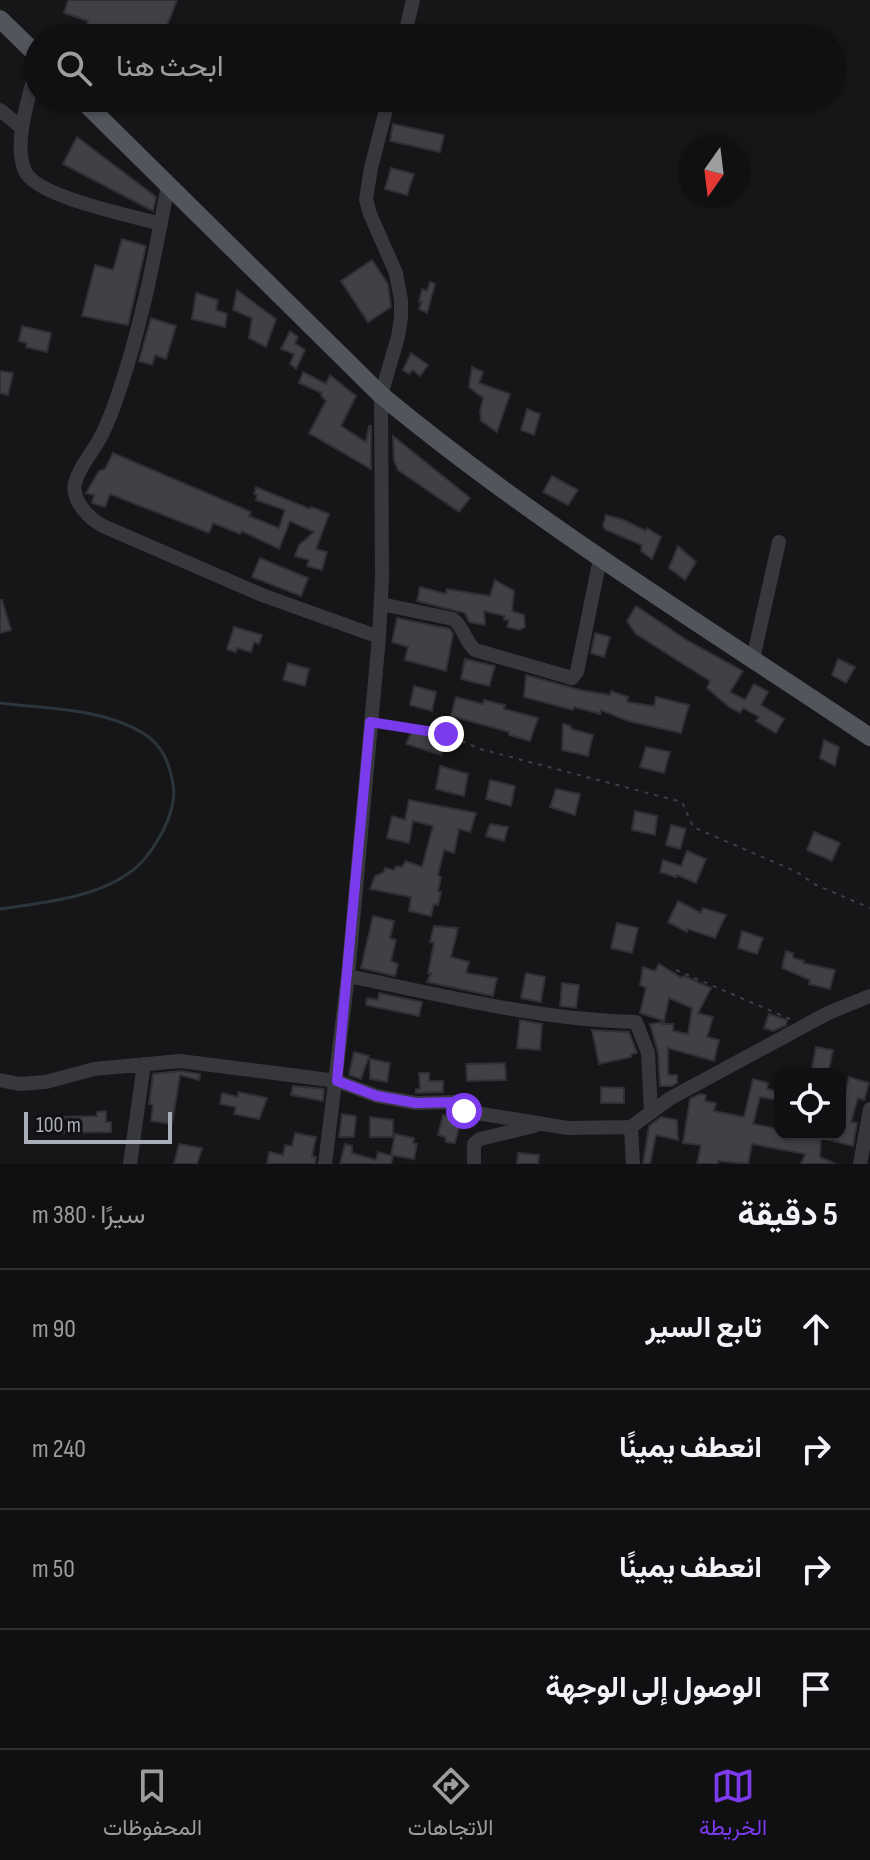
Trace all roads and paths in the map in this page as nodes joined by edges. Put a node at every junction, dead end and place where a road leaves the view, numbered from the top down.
1 (413, 0) edge
2 (0, 19) edge
3 (407, 24) edge
4 (24, 44) edge
5 (0, 110) edge
6 (26, 112) edge
7 (94, 112) edge
8 (386, 112) edge
9 (22, 128) junction
10 (168, 185) junction
11 (161, 224) junction
12 (381, 395) junction
13 (779, 542) dead end
14 (600, 559) junction
15 (381, 604) junction
16 (379, 637) junction
17 (753, 659) junction
18 (370, 722) junction
19 (870, 737) edge
20 (870, 908) edge
21 (676, 970) dead end
22 (348, 976) junction
23 (870, 996) edge
24 (806, 1025) junction
25 (144, 1064) junction
26 (0, 1080) edge
27 (337, 1081) junction
28 (870, 1109) edge
29 (651, 1112) junction
30 (543, 1124) junction
31 (631, 1127) junction
32 (474, 1160) edge
33 (130, 1164) edge
34 (325, 1164) edge
35 (459, 1164) edge
36 (633, 1164) edge
37 (860, 1164) edge

1 - 3 street
2 - 4 main road
5 - 9 street
6 - 9 street
7 - 10 main road
8 - 12 street
9 - 11 street
10 - 11 street
10 - 12 main road
11 - 16 street
12 - 14 main road
12 - 15 street
13 - 17 street
14 - 15 street
14 - 17 main road
15 - 16 street
16 - 18 street
17 - 19 main road
18 - 20 path
18 - 22 street
21 - 24 path
22 - 27 street
22 - 29 street
23 - 24 street
24 - 29 street
25 - 26 street
25 - 27 street
25 - 33 street
27 - 30 street
27 - 34 street
28 - 37 street
29 - 31 street
30 - 31 street
30 - 32 street
31 - 36 street
32 - 35 street

